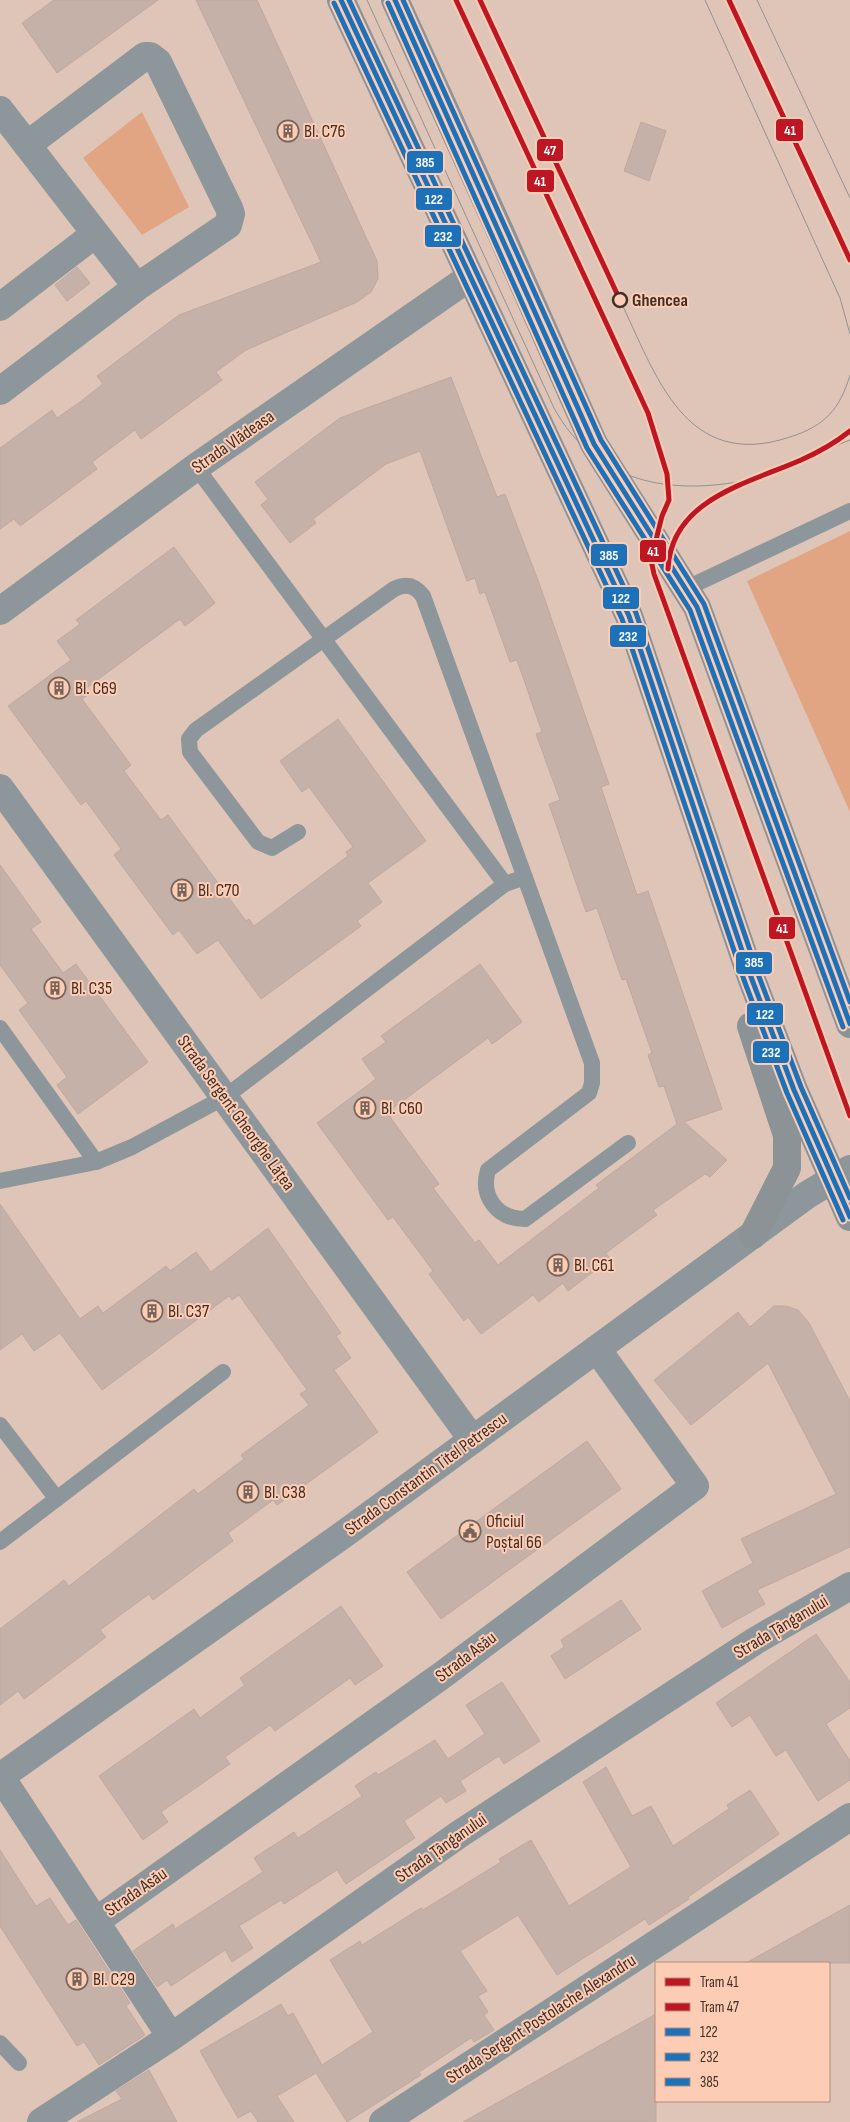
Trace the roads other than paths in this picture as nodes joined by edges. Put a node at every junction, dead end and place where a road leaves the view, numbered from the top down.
1 (395, 0) edge
2 (343, 2) edge
3 (0, 110) edge
4 (27, 145) junction
5 (95, 234) junction
6 (470, 277) junction
7 (137, 287) junction
8 (0, 307) edge
9 (0, 391) edge
10 (196, 467) junction
11 (850, 511) edge
12 (687, 588) junction
13 (0, 611) edge
14 (324, 639) junction
15 (0, 788) edge
16 (298, 832) dead end
17 (525, 877) junction
18 (504, 884) junction
19 (723, 892) junction
20 (850, 1024) edge
21 (0, 1028) edge
22 (225, 1097) junction
23 (628, 1143) dead end
24 (96, 1162) junction
25 (841, 1174) edge
26 (0, 1181) edge
27 (850, 1217) edge
28 (753, 1235) junction
29 (597, 1349) junction
30 (223, 1372) dead end
31 (0, 1425) edge
32 (472, 1439) junction
33 (56, 1499) junction
34 (0, 1542) edge
35 (850, 1586) edge
36 (0, 1777) edge
37 (850, 1817) edge
38 (96, 1921) junction
39 (171, 2037) junction
40 (0, 2043) edge
41 (19, 2063) dead end
42 (41, 2122) edge
43 (383, 2122) edge

1 - 12 main road
2 - 6 main road
3 - 4 street
4 - 5 street
4 - 7 street
5 - 7 street
5 - 8 street
6 - 10 street, Strada Vlădeasa
6 - 19 main road
7 - 9 street
10 - 13 street, Strada Vlădeasa
10 - 14 lane
11 - 12 lane
12 - 20 main road
14 - 16 lane
14 - 17 lane
14 - 18 lane
15 - 22 street, Strada Sergent Gheorghe Lățea
17 - 18 lane
17 - 23 lane
18 - 22 lane
19 - 25 main road
19 - 28 main road
21 - 24 lane
22 - 24 lane
22 - 32 street, Strada Sergent Gheorghe Lățea
24 - 26 lane
25 - 27 main road
25 - 28 street, Strada Constantin Titel Petrescu
28 - 29 street, Strada Constantin Titel Petrescu
29 - 32 street, Strada Constantin Titel Petrescu
29 - 38 street, Strada Asău
30 - 33 lane
31 - 33 lane
32 - 36 street, Strada Constantin Titel Petrescu
33 - 34 lane
35 - 39 street, Strada Țânganului
36 - 38 street, Strada Asău
37 - 43 street, Strada Sergent Postolache Alexandru
38 - 39 street, Strada Asău
39 - 42 street, Strada Țânganului
40 - 41 lane

